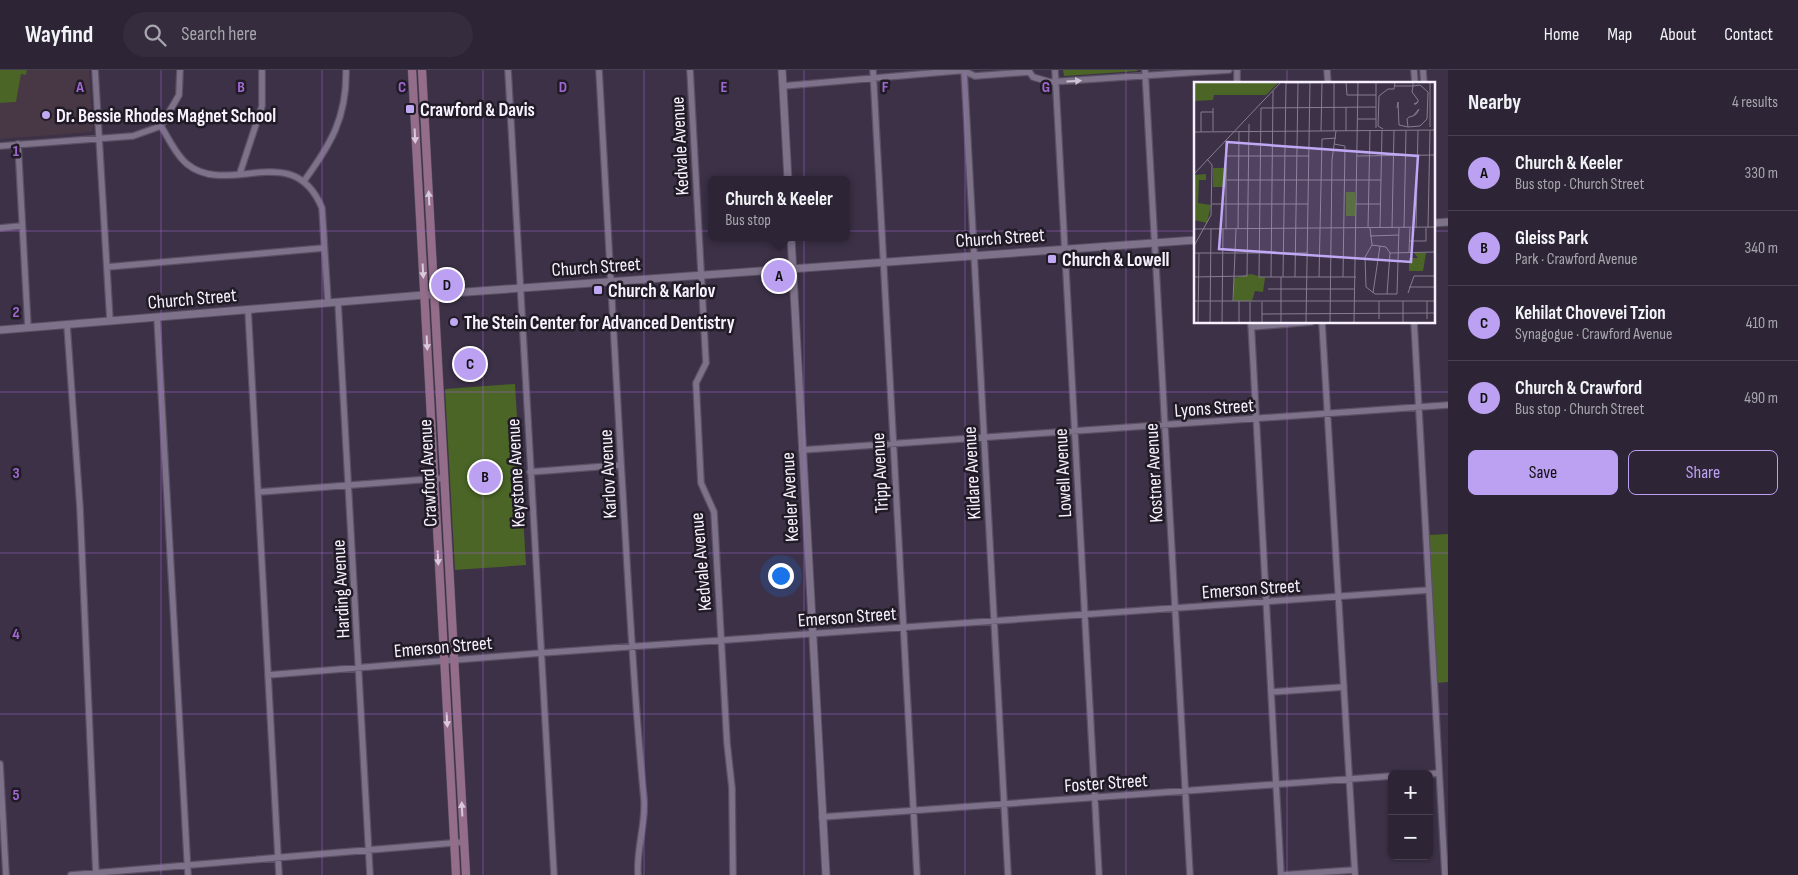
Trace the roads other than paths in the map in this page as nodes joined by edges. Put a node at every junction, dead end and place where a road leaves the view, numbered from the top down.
1 (95, 70) edge
2 (180, 70) edge
3 (262, 70) edge
4 (346, 70) edge
5 (412, 70) edge
6 (422, 70) edge
7 (508, 70) edge
8 (599, 70) edge
9 (690, 70) edge
10 (782, 70) edge
11 (873, 70) edge
12 (965, 70) edge
13 (1055, 70) edge
14 (1229, 70) edge
15 (1028, 71) edge
16 (1146, 73) edge
17 (874, 78) junction
18 (1055, 82) junction
19 (782, 86) junction
20 (424, 110) junction
21 (414, 111) junction
22 (162, 126) junction
23 (99, 138) junction
24 (18, 144) junction
25 (0, 146) edge
26 (240, 173) junction
27 (788, 176) edge
28 (304, 181) junction
29 (22, 226) junction
30 (0, 228) edge
31 (1194, 240) edge
32 (790, 241) edge
33 (1155, 243) junction
34 (324, 248) junction
35 (1064, 249) junction
36 (974, 255) junction
37 (883, 262) junction
38 (107, 267) junction
39 (792, 268) junction
40 (701, 275) junction
41 (610, 281) junction
42 (520, 288) junction
43 (424, 294) junction
44 (434, 294) junction
45 (338, 302) junction
46 (328, 303) junction
47 (248, 309) junction
48 (157, 317) junction
49 (110, 321) junction
50 (1271, 324) edge
51 (1322, 324) edge
52 (1414, 324) edge
53 (67, 325) junction
54 (1251, 325) edge
55 (28, 328) junction
56 (0, 330) edge
57 (1448, 405) edge
58 (1418, 407) junction
59 (1328, 414) junction
60 (1256, 419) junction
61 (1165, 425) junction
62 (1074, 431) junction
63 (983, 438) junction
64 (893, 444) junction
65 (802, 450) junction
66 (622, 465) junction
67 (530, 472) junction
68 (434, 478) junction
69 (444, 478) junction
70 (348, 485) junction
71 (259, 492) junction
72 (1429, 590) junction
73 (1338, 597) junction
74 (1266, 602) junction
75 (1175, 609) junction
76 (1085, 615) junction
77 (994, 621) junction
78 (903, 628) junction
79 (812, 634) junction
80 (722, 641) junction
81 (631, 647) junction
82 (541, 653) junction
83 (454, 660) junction
84 (444, 661) junction
85 (359, 668) junction
86 (268, 675) junction
87 (1344, 687) junction
88 (1271, 692) junction
89 (0, 764) edge
90 (1439, 773) junction
91 (1433, 774) edge
92 (1388, 776) edge
93 (1349, 780) junction
94 (1276, 784) junction
95 (1186, 791) junction
96 (1095, 797) junction
97 (1004, 804) junction
98 (913, 810) junction
99 (822, 817) junction
100 (464, 842) junction
101 (454, 843) junction
102 (369, 850) junction
103 (278, 858) junction
104 (188, 865) junction
105 (1355, 872) edge
106 (96, 874) edge
107 (6, 875) edge
108 (71, 875) edge
109 (188, 875) edge
110 (279, 875) edge
111 (370, 875) edge
112 (456, 875) edge
113 (466, 875) edge
114 (554, 875) edge
115 (638, 875) edge
116 (733, 875) edge
117 (826, 875) edge
118 (917, 875) edge
119 (1008, 875) edge
120 (1099, 875) edge
121 (1190, 875) edge
122 (1281, 875) edge
123 (1445, 875) edge

1 - 23 street
2 - 22 street
3 - 26 street
4 - 28 street
5 - 21 main road, Crawford Avenue
6 - 20 main road, Crawford Avenue
7 - 42 street, Keystone Avenue
8 - 41 street, Karlov Avenue
9 - 40 street, Kedvale Avenue
10 - 19 street
11 - 17 street, Tripp Avenue
12 - 15 street
12 - 17 street
12 - 36 street, Kildare Avenue
13 - 18 street, Lowell Avenue
14 - 16 street
15 - 18 street
18 -> 16 street
16 - 33 street, Kostner Avenue
17 - 19 street
17 - 37 street, Tripp Avenue
18 - 35 street, Lowell Avenue
19 - 27 street
20 - 21 street
44 -> 20 main road, Crawford Avenue
21 -> 43 main road, Crawford Avenue
22 - 23 street
22 - 26 street
23 - 24 street
23 - 38 street
24 - 25 street
24 - 29 street
26 - 28 street
28 - 34 street
29 - 30 street
29 - 55 street
31 - 33 street, Church Street
32 - 39 street, Keeler Avenue
33 - 35 street, Church Street
33 - 61 street, Kostner Avenue
34 - 38 street
34 - 46 street
35 - 36 street, Church Street
35 - 62 street, Lowell Avenue
36 - 37 street, Church Street
36 - 63 street, Kildare Avenue
37 - 39 street, Church Street
37 - 64 street, Tripp Avenue
38 - 49 street
39 - 40 street, Church Street
39 - 65 street, Keeler Avenue
40 - 41 street, Church Street
40 - 80 street, Kedvale Avenue
41 - 42 street, Church Street
41 - 66 street, Karlov Avenue
42 - 44 street, Church Street
42 - 67 street, Keystone Avenue
43 - 44 street, Church Street
43 - 45 street, Church Street
43 -> 68 main road, Crawford Avenue
44 - 69 main road, Crawford Avenue
45 - 46 street, Church Street
45 - 70 street, Harding Avenue
46 - 47 street, Church Street
47 - 48 street, Church Street
47 - 71 street
48 - 49 street, Church Street
48 - 104 street
49 - 53 street, Church Street
50 - 54 street
51 - 59 street
52 - 58 street
53 - 55 street, Church Street
53 - 106 street
54 - 60 street
55 - 56 street, Church Street
57 - 58 street, Lyons Street
58 - 59 street, Lyons Street
58 - 72 street
59 - 60 street, Lyons Street
59 - 73 street
60 - 61 street, Lyons Street
60 - 74 street
61 - 62 street, Lyons Street
61 - 75 street, Kostner Avenue
62 - 63 street, Lyons Street
62 - 76 street, Lowell Avenue
63 - 64 street, Lyons Street
63 - 77 street, Kildare Avenue
64 - 65 street, Lyons Street
64 - 78 street, Tripp Avenue
65 - 79 street, Keeler Avenue
66 - 67 street
66 - 81 street, Karlov Avenue
67 - 82 street, Keystone Avenue
68 - 69 street
68 - 70 street
68 -> 84 main road, Crawford Avenue
69 - 83 main road, Crawford Avenue
70 - 71 street
70 - 85 street, Harding Avenue
71 - 86 street
72 - 73 street, Emerson Street
72 - 90 street
73 - 74 street, Emerson Street
73 - 87 street
74 - 75 street, Emerson Street
74 - 88 street
75 - 76 street, Emerson Street
75 - 95 street, Kostner Avenue
76 - 77 street, Emerson Street
76 - 96 street, Lowell Avenue
77 - 78 street, Emerson Street
77 - 97 street, Kildare Avenue
78 - 79 street, Emerson Street
78 - 98 street, Tripp Avenue
79 - 80 street, Emerson Street
79 - 99 street, Keeler Avenue
80 - 81 street, Emerson Street
80 - 116 street, Kedvale Avenue
81 - 82 street, Emerson Street
81 - 115 street, Karlov Avenue
82 - 83 street, Emerson Street
82 - 114 street, Keystone Avenue
83 - 84 street, Emerson Street
100 -> 83 main road, Crawford Avenue
84 - 85 street, Emerson Street
84 -> 101 main road, Crawford Avenue
85 - 86 street, Emerson Street
85 - 102 street, Harding Avenue
86 - 103 street
87 - 88 street
87 - 93 street
88 - 94 street
89 - 107 street
90 - 91 street
90 - 123 street
92 - 93 street, Foster Street
93 - 94 street, Foster Street
93 - 105 street
94 - 95 street, Foster Street
94 - 122 street
95 - 96 street, Foster Street
95 - 121 street, Kostner Avenue
96 - 97 street, Foster Street
96 - 120 street, Lowell Avenue
97 - 98 street, Foster Street
97 - 119 street, Kildare Avenue
98 - 99 street, Foster Street
98 - 118 street, Tripp Avenue
99 - 117 street, Keeler Avenue
100 - 101 street
100 - 113 main road, Crawford Avenue
101 - 102 street
101 - 112 main road, Crawford Avenue
102 - 103 street
102 - 111 street, Harding Avenue
103 - 104 street
103 - 110 street
104 - 106 street
104 - 109 street
105 - 122 street
106 - 108 street

